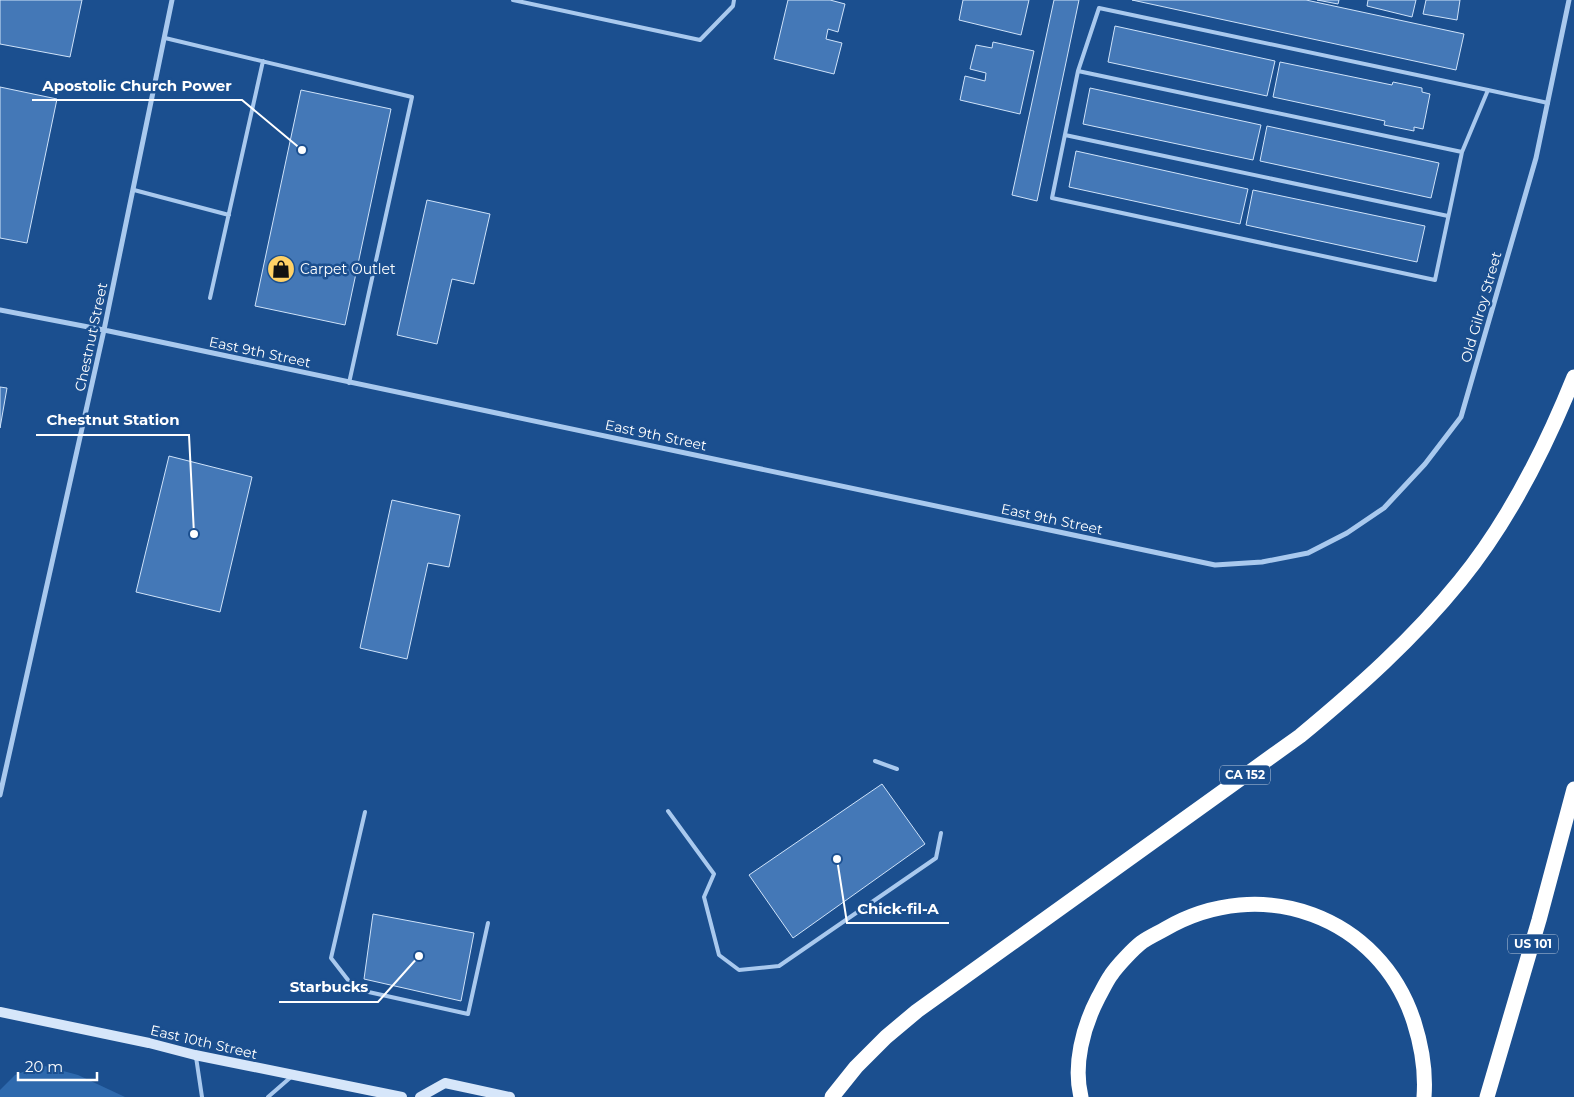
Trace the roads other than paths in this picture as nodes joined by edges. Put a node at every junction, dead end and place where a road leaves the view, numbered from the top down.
1 (172, 0) edge
2 (512, 0) edge
3 (734, 0) edge
4 (1569, 0) edge
5 (165, 38) junction
6 (263, 61) junction
7 (1078, 71) junction
8 (1488, 90) junction
9 (1548, 102) junction
10 (1065, 135) junction
11 (1462, 152) junction
12 (134, 190) junction
13 (229, 214) junction
14 (1448, 216) junction
15 (210, 298) dead end
16 (0, 310) edge
17 (104, 330) junction
18 (1574, 377) edge
19 (349, 383) junction
20 (1308, 553) joint
21 (875, 761) dead end
22 (897, 769) dead end
23 (1574, 789) edge
24 (0, 795) edge
25 (668, 811) dead end
26 (365, 812) dead end
27 (941, 833) dead end
28 (488, 923) dead end
29 (0, 1012) edge
30 (195, 1055) junction
31 (293, 1075) junction
32 (202, 1097) edge
33 (268, 1097) edge
34 (402, 1097) edge
35 (420, 1097) edge
36 (510, 1097) edge
37 (832, 1097) edge
38 (1081, 1097) edge
39 (1424, 1097) edge
40 (1487, 1097) edge

1 - 5 street, Chestnut Street
2 - 3 lane
4 - 9 street, Old Gilroy Street
5 - 6 lane
5 - 12 street, Chestnut Street
6 - 13 lane
6 - 19 lane
7 - 8 lane
7 - 10 lane
7 - 11 lane
8 - 9 lane
8 - 11 lane
9 - 20 street, Old Gilroy Street
10 - 14 lane
10 - 14 lane
11 - 14 lane
12 - 13 lane
12 - 17 street, Chestnut Street
13 - 15 lane
16 - 17 street, East 9th Street
17 - 19 street, East 9th Street
17 - 24 street, Chestnut Street
18 - 37 highway, CA 152
19 - 20 street, East 9th Street
21 - 22 lane
23 - 40 highway, US 101
25 - 27 lane
26 - 28 lane
29 - 30 main road, East 10th Street
30 - 31 main road, East 10th Street
30 - 32 lane
31 - 33 lane
31 - 34 main road, East 10th Street
35 - 36 main road
38 - 39 highway

